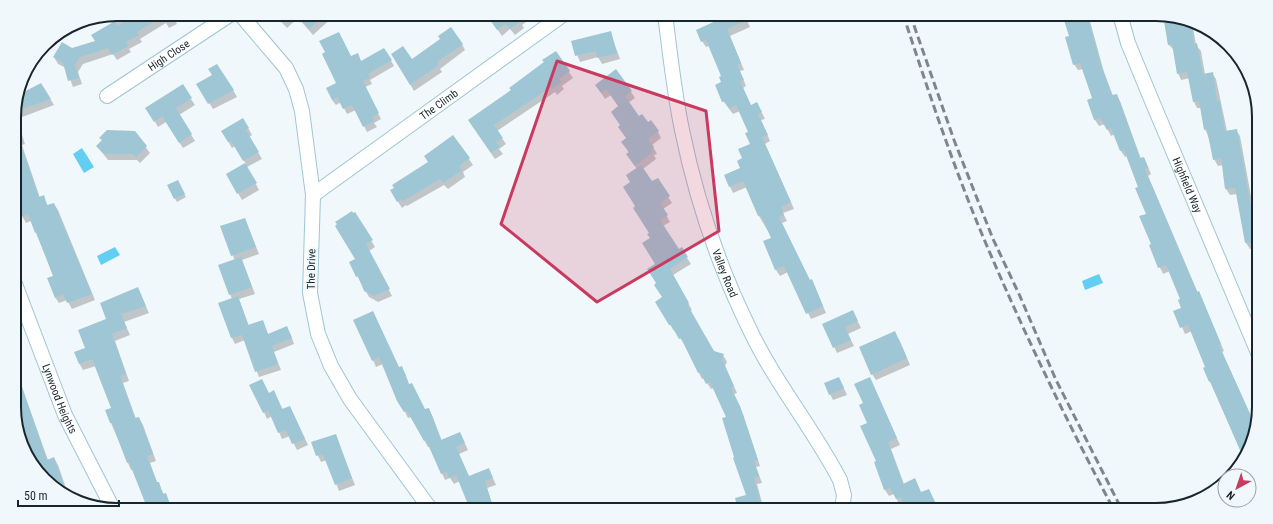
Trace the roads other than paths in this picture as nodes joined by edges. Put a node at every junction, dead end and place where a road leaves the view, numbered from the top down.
1 (220, 21) edge
2 (246, 21) edge
3 (554, 21) edge
4 (666, 21) edge
5 (1122, 21) edge
6 (107, 96) dead end
7 (313, 195) junction
8 (21, 300) edge
9 (1252, 338) edge
10 (110, 503) edge
11 (426, 503) edge
12 (843, 503) edge

1 - 6 street, High Close
2 - 7 street, The Drive
3 - 7 street, The Climb
4 - 12 street, Valley Road
5 - 9 street, Highfield Way
7 - 11 street, The Drive
8 - 10 street, Lynwood Heights

